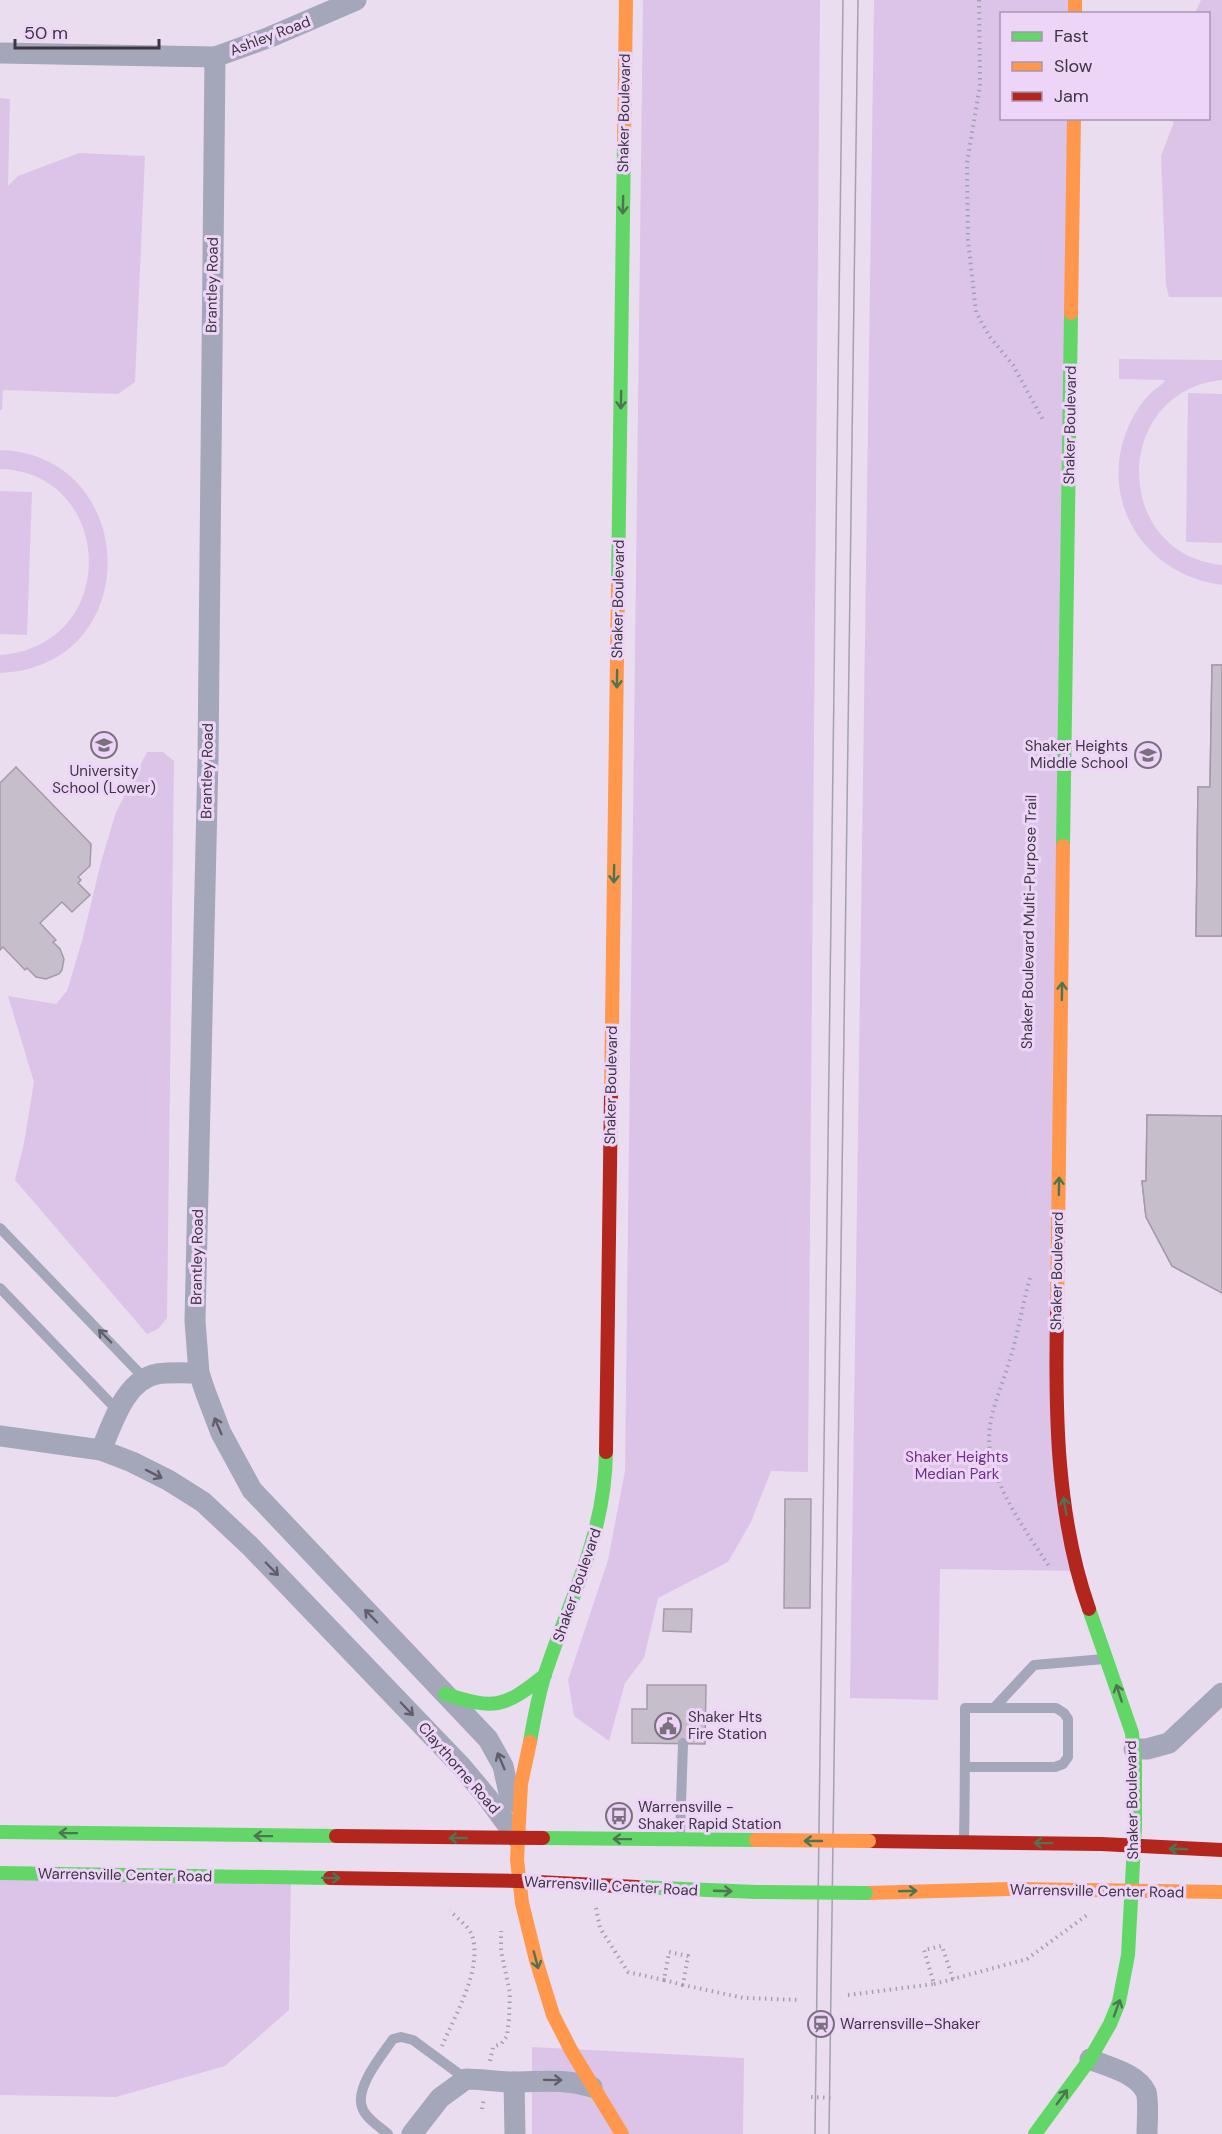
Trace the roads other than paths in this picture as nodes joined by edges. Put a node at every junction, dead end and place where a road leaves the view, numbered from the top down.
1 (356, 0) edge
2 (626, 0) edge
3 (0, 53) edge
4 (215, 57) junction
5 (1074, 120) edge
6 (0, 1228) edge
7 (0, 1287) edge
8 (199, 1373) junction
9 (145, 1378) junction
10 (118, 1411) junction
11 (0, 1436) edge
12 (101, 1449) junction
13 (243, 1476) joint
14 (1107, 1659) junction
15 (544, 1675) junction
16 (445, 1694) junction
17 (1222, 1694) edge
18 (994, 1708) junction
19 (683, 1743) dead end
20 (1134, 1749) junction
21 (965, 1767) junction
22 (0, 1832) edge
23 (517, 1838) junction
24 (680, 1840) junction
25 (964, 1842) junction
26 (1134, 1847) junction
27 (1222, 1850) edge
28 (0, 1873) edge
29 (518, 1881) junction
30 (1132, 1890) junction
31 (1222, 1892) edge
32 (1090, 2059) junction
33 (466, 2079) junction
34 (514, 2082) junction
35 (592, 2087) junction
36 (388, 2134) edge
37 (412, 2134) edge
38 (515, 2134) edge
39 (621, 2134) edge
40 (1035, 2134) edge
41 (1147, 2134) edge

1 - 4 street, Ashley Road
2 -> 15 main road, Shaker Boulevard
3 - 4 street, Ashley Road
4 - 8 street, Brantley Road
14 -> 5 main road, Shaker Boulevard
9 -> 6 lane
7 - 10 lane
8 - 9 street
13 -> 8 street, Brantley Road
9 - 10 street
10 - 12 street
11 - 12 street, Claythorne Road
12 -> 23 street, Claythorne Road
16 -> 13 street, Claythorne Road
14 - 18 lane
20 -> 14 main road, Shaker Boulevard
15 - 16 main road
15 - 23 main road, Shaker Boulevard
23 -> 16 street, Claythorne Road
17 - 20 street
18 - 21 lane
18 - 21 lane
19 - 24 lane
20 - 26 main road, Shaker Boulevard
21 - 25 lane
23 -> 22 main road
24 -> 23 main road
23 - 29 main road, Shaker Boulevard
25 -> 24 main road, bridge
26 -> 25 main road
27 -> 26 main road
26 - 30 main road, Shaker Boulevard
28 -> 29 main road, Warrensville Center Road
29 -> 30 main road, Warrensville Center Road, bridge
29 -> 35 main road, Shaker Boulevard
30 - 31 main road, Warrensville Center Road
32 -> 30 main road, Shaker Boulevard
40 -> 32 main road, Shaker Boulevard
32 - 41 street
33 - 34 street
33 - 36 lane
33 - 37 street
34 -> 35 street
34 - 38 street
35 - 39 main road, Shaker Boulevard

